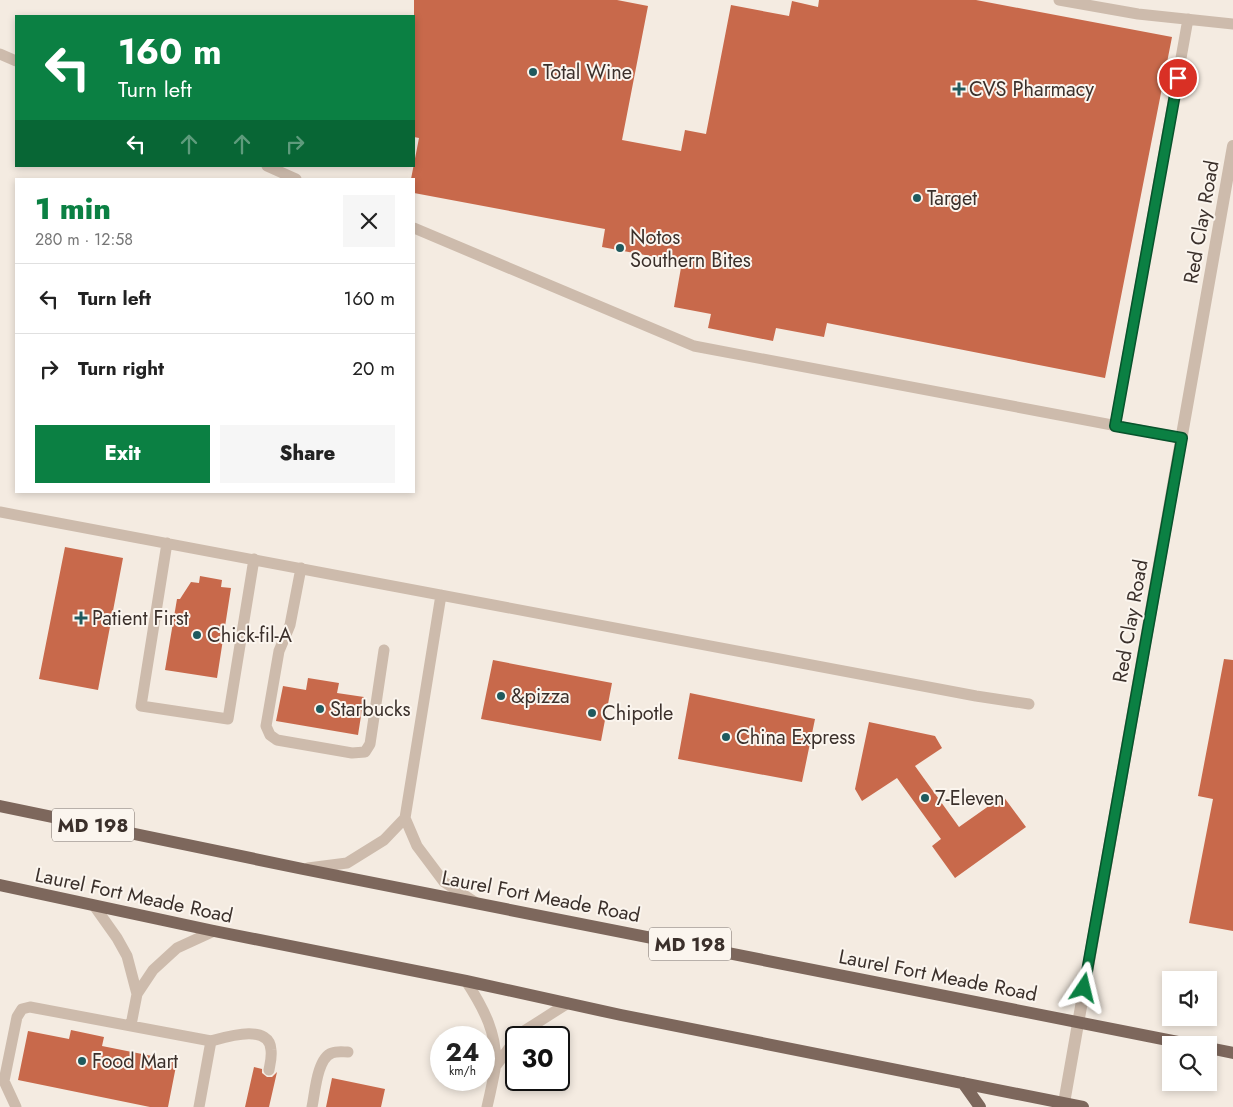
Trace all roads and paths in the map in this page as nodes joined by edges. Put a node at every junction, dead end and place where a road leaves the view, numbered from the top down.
1 (1059, 0) edge
2 (1188, 20) junction
3 (1233, 24) edge
4 (0, 54) edge
5 (15, 61) edge
6 (1233, 146) edge
7 (269, 167) edge
8 (294, 178) edge
9 (415, 228) edge
10 (1115, 426) junction
11 (1182, 438) junction
12 (0, 512) edge
13 (167, 543) junction
14 (254, 560) junction
15 (301, 568) junction
16 (441, 595) junction
17 (384, 650) dead end
18 (1028, 704) dead end
19 (0, 806) edge
20 (405, 818) junction
21 (303, 869) junction
22 (0, 885) edge
23 (475, 902) junction
24 (96, 907) junction
25 (214, 932) junction
26 (466, 981) junction
27 (137, 994) junction
28 (568, 1003) junction
29 (1079, 1022) junction
30 (131, 1025) junction
31 (490, 1026) edge
32 (532, 1026) edge
33 (1162, 1039) edge
34 (211, 1041) junction
35 (1217, 1050) edge
36 (348, 1052) dead end
37 (1233, 1053) edge
38 (505, 1054) edge
39 (495, 1067) edge
40 (269, 1070) dead end
41 (963, 1083) junction
42 (490, 1091) edge
43 (1064, 1103) junction
44 (16, 1107) edge
45 (199, 1107) edge
46 (312, 1107) edge
47 (487, 1107) edge
48 (980, 1107) edge
49 (1083, 1107) edge

1 - 2 lane
2 - 3 lane
2 - 10 lane
4 - 5 lane
6 - 11 street, Red Clay Road
7 - 8 lane
9 - 10 lane
10 - 11 lane
11 - 29 street, Red Clay Road
12 - 13 lane
13 - 14 lane
13 - 14 lane
14 - 15 lane
15 - 16 lane
15 - 17 lane
16 - 18 lane
16 - 20 lane
19 - 21 main road, Laurel Fort Meade Road / MD 198
20 - 21 lane
20 - 23 lane
21 - 23 main road, Laurel Fort Meade Road / MD 198
22 - 24 main road, Laurel Fort Meade Road
23 - 29 main road, Laurel Fort Meade Road / MD 198
24 - 25 main road, Laurel Fort Meade Road
24 - 27 lane
25 - 26 main road, Laurel Fort Meade Road
25 - 27 lane
26 - 28 main road, Laurel Fort Meade Road
26 - 31 lane
27 - 30 lane
28 - 32 lane
28 - 41 main road, Laurel Fort Meade Road
29 - 33 main road, Laurel Fort Meade Road / MD 198
29 - 43 street, Red Clay Road
30 - 34 lane
30 - 44 lane
34 - 40 lane
34 - 45 lane
35 - 37 main road
36 - 46 lane
38 - 39 lane
41 - 43 main road, Laurel Fort Meade Road
41 - 48 main road
42 - 47 lane
43 - 49 main road, Laurel Fort Meade Road

